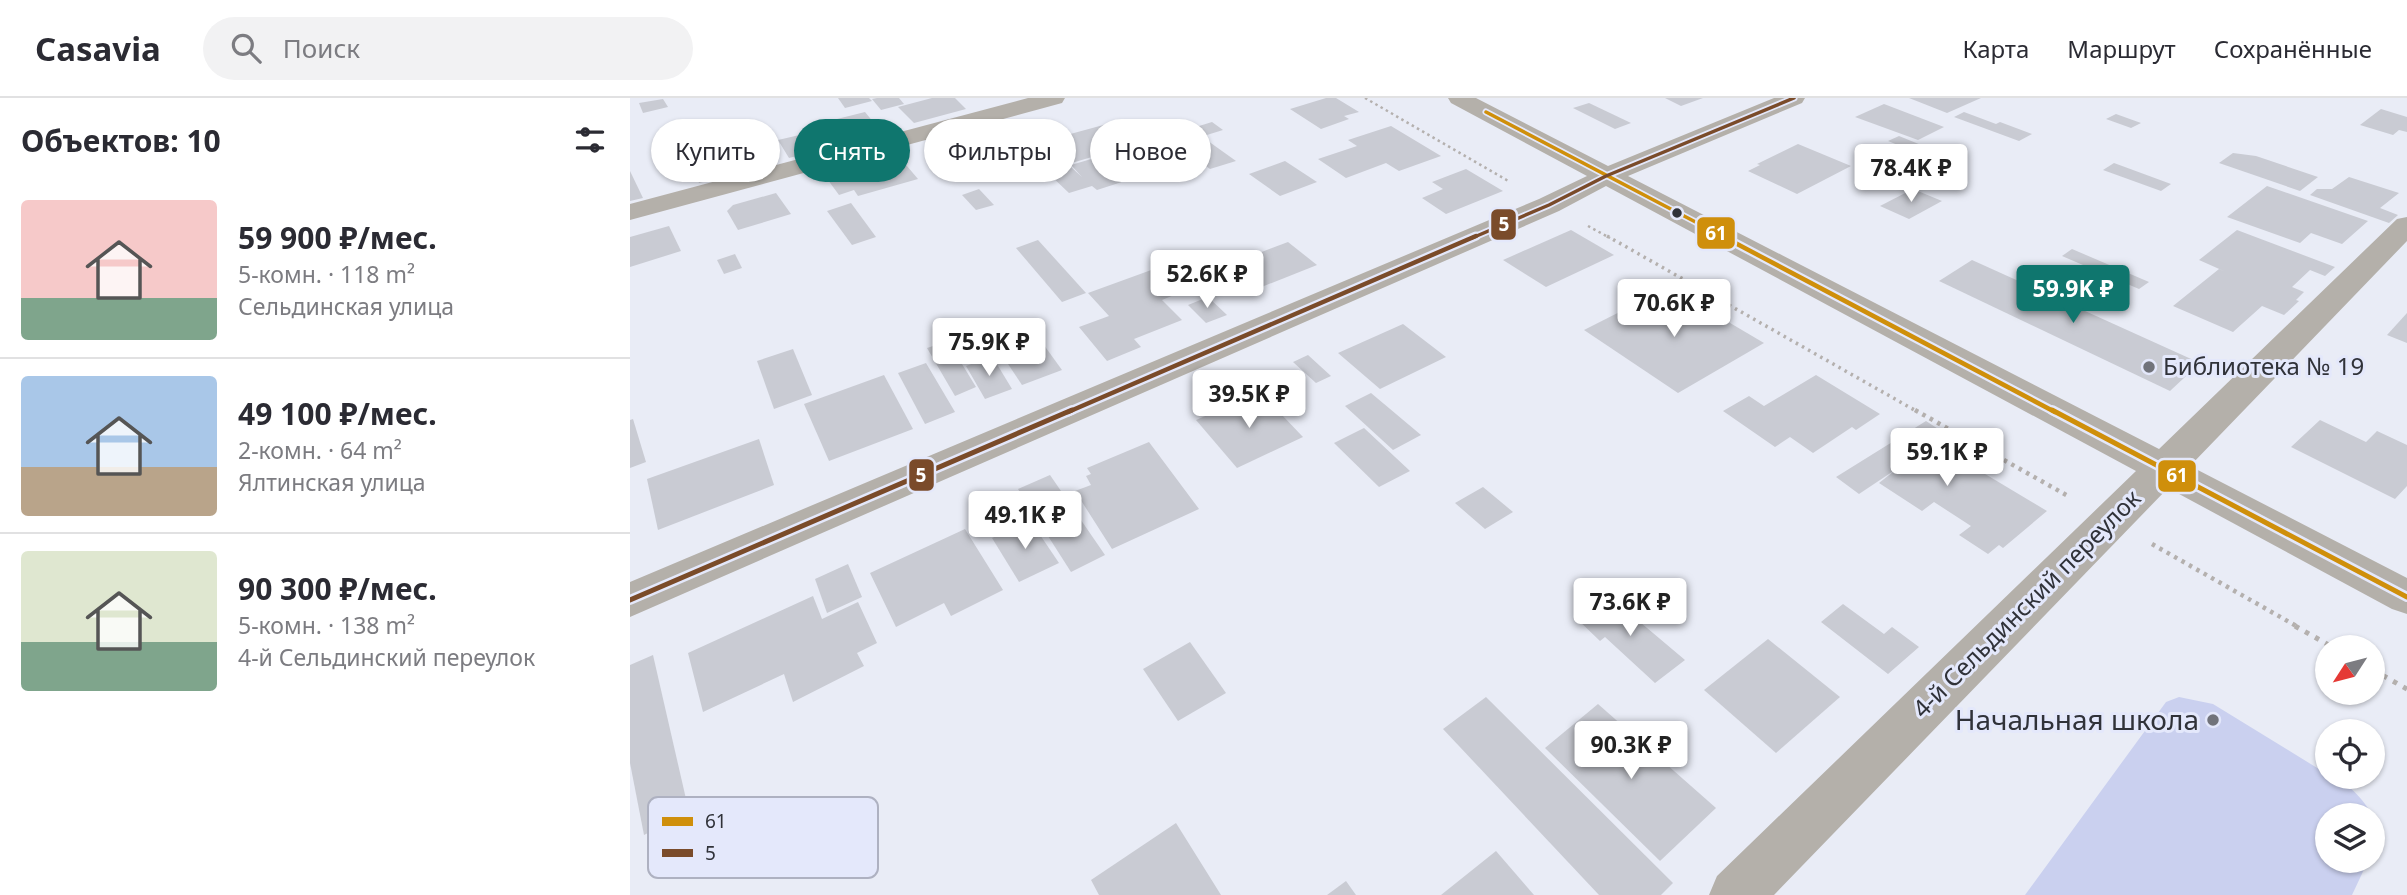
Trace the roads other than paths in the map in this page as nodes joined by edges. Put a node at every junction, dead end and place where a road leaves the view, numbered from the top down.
1 (1054, 98) edge
2 (1459, 98) edge
3 (1794, 98) edge
4 (1606, 176) junction
5 (630, 212) edge
6 (2407, 225) edge
7 (2163, 468) junction
8 (2407, 597) edge
9 (630, 600) edge
10 (1736, 895) edge

1 - 5 street
2 - 4 street
3 - 4 street
4 - 7 street
4 - 9 street
6 - 7 street, 4-й Сельдинский переулок
7 - 8 street
7 - 10 street, 4-й Сельдинский переулок

